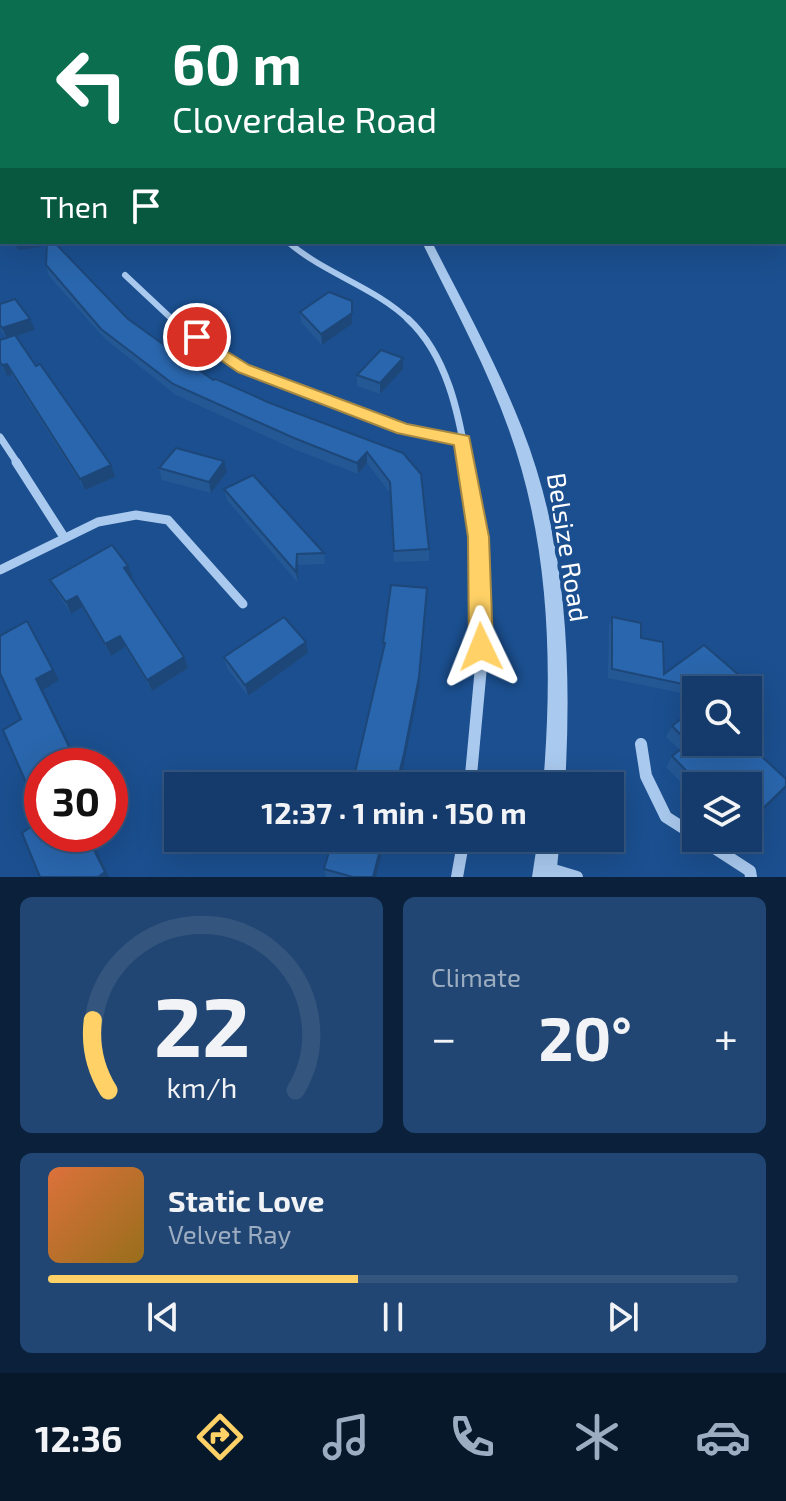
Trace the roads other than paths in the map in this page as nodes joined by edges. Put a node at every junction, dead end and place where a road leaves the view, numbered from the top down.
1 (291, 244) edge
2 (428, 244) edge
3 (125, 275) dead end
4 (0, 437) edge
5 (463, 440) junction
6 (64, 537) junction
7 (0, 570) edge
8 (243, 604) dead end
9 (641, 744) dead end
10 (472, 772) edge
11 (555, 772) edge
12 (682, 827) edge
13 (461, 852) edge
14 (547, 852) edge
15 (721, 852) edge
16 (545, 872) edge
17 (457, 877) edge
18 (577, 877) edge
19 (751, 877) edge

1 - 5 street
2 - 11 street, Belsize Road
3 - 5 street
4 - 6 street
5 - 10 street
6 - 7 street
6 - 8 street
9 - 12 street
13 - 17 street
14 - 16 street
15 - 19 street
16 - 18 street

